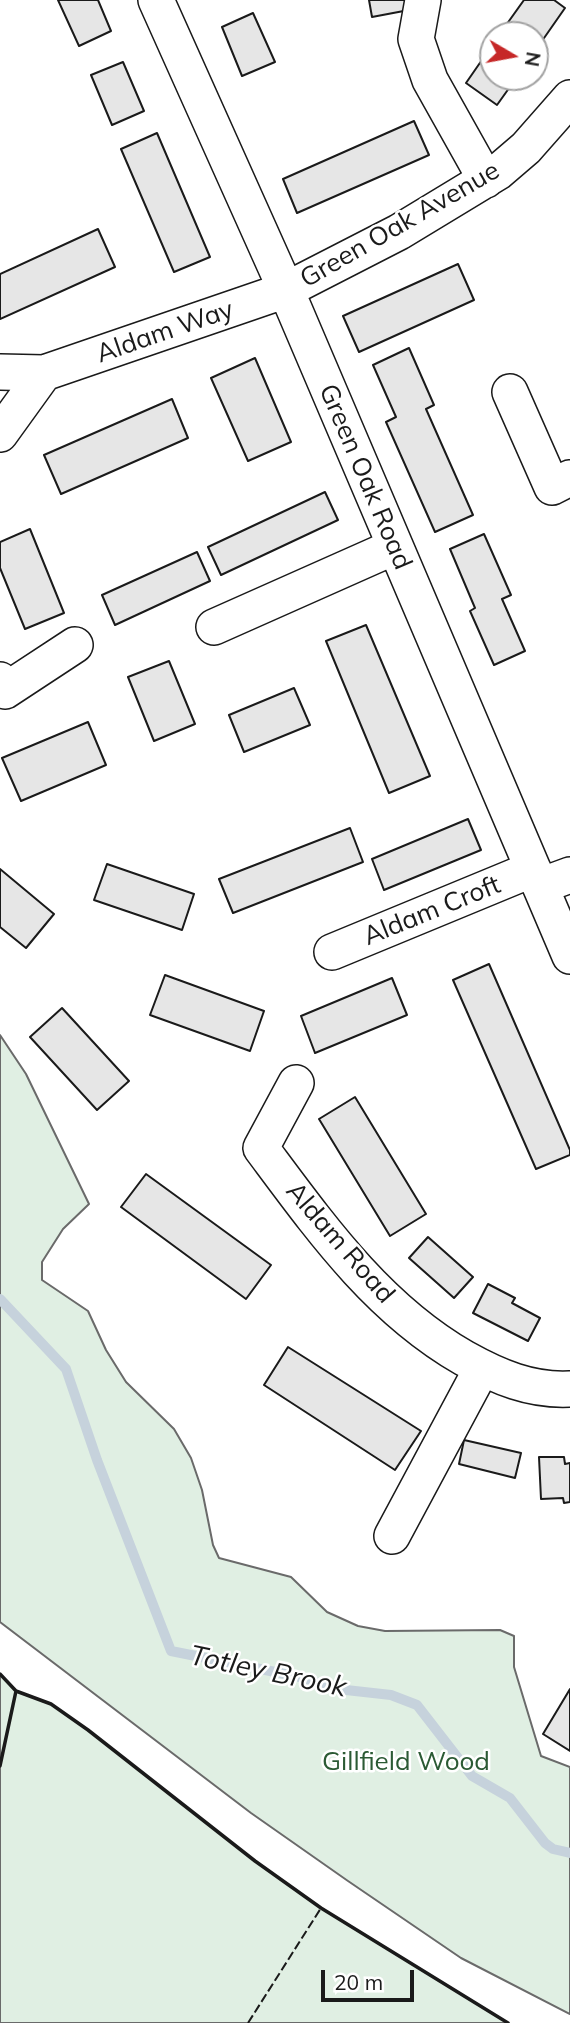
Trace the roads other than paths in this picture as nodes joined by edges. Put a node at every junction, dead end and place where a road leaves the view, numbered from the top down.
1 (156, 0) edge
2 (423, 0) edge
3 (570, 98) edge
4 (486, 180) junction
5 (286, 290) junction
6 (0, 372) edge
7 (44, 373) junction
8 (510, 392) dead end
9 (0, 434) edge
10 (570, 478) edge
11 (394, 547) junction
12 (214, 627) dead end
13 (75, 645) dead end
14 (0, 680) edge
15 (548, 877) edge
16 (332, 952) dead end
17 (570, 956) edge
18 (296, 1083) dead end
19 (482, 1368) junction
20 (570, 1389) edge
21 (392, 1535) dead end

1 - 5 street, Green Oak Road
2 - 4 street
3 - 4 street, Green Oak Avenue
4 - 5 street, Green Oak Avenue
5 - 7 street, Aldam Way
5 - 11 street, Green Oak Road
6 - 7 street, Aldam Way
7 - 9 street
8 - 10 street
11 - 12 street
11 - 15 street, Green Oak Road
13 - 14 street
15 - 16 street, Aldam Croft
15 - 17 street, Green Oak Road
18 - 19 street, Aldam Road
19 - 20 street, Aldam Road
19 - 21 street

